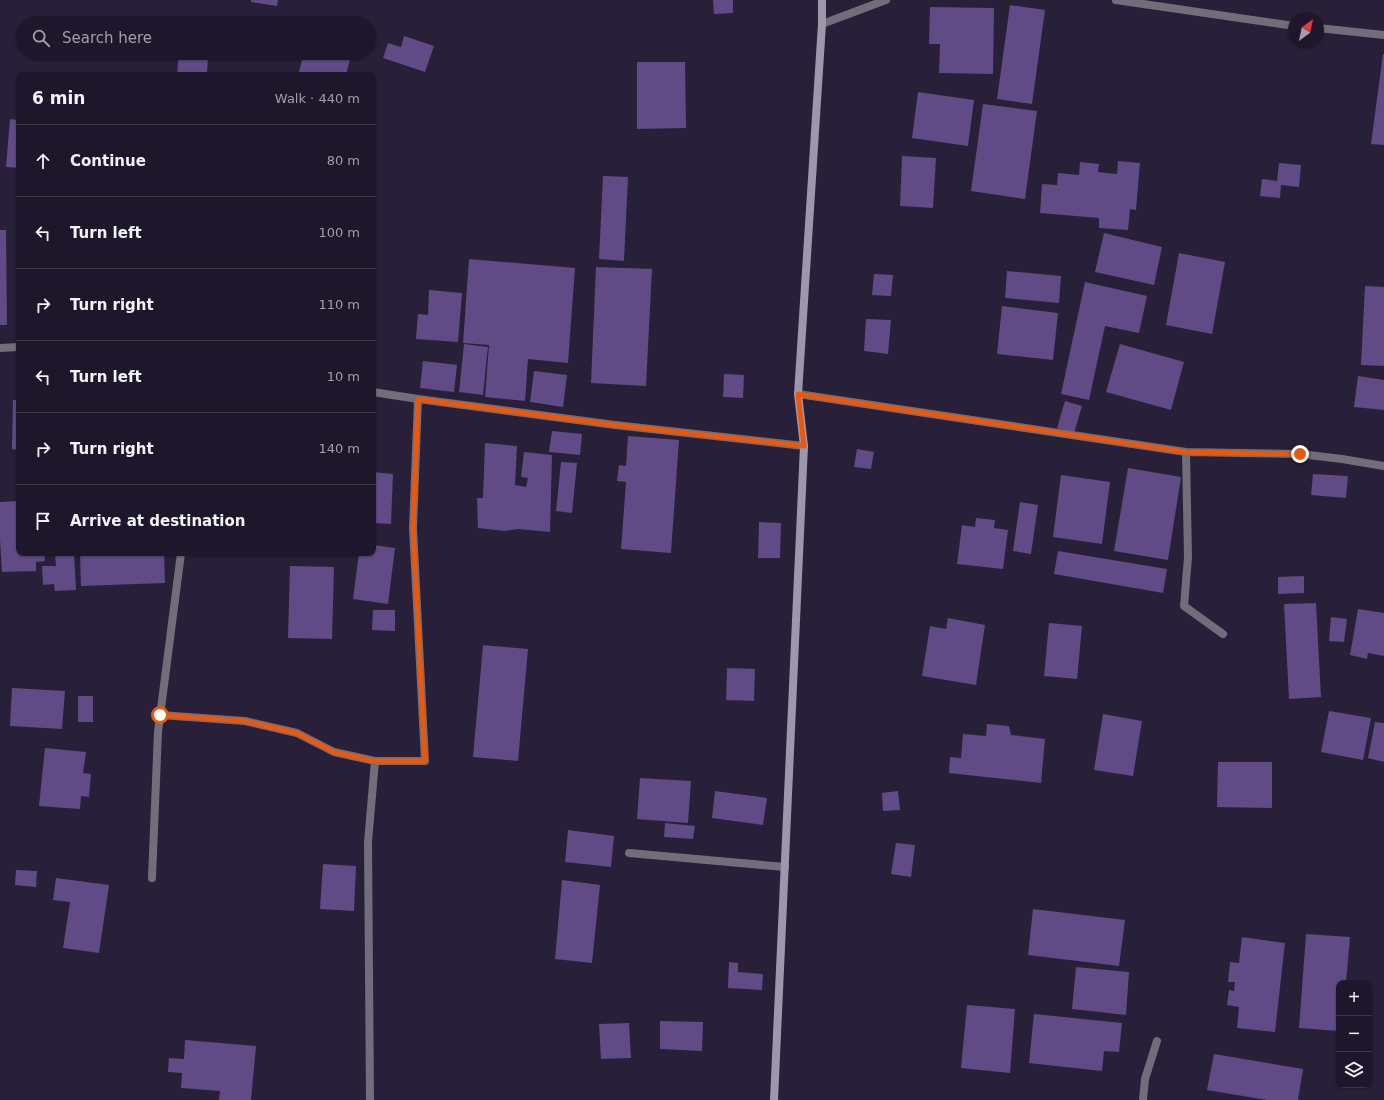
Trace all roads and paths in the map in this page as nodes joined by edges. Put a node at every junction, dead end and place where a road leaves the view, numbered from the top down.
1 (822, 0) edge
2 (886, 0) edge
3 (1116, 0) edge
4 (822, 24) junction
5 (1288, 25) edge
6 (1324, 29) edge
7 (1384, 35) edge
8 (16, 347) edge
9 (0, 348) edge
10 (376, 392) edge
11 (798, 394) junction
12 (418, 399) junction
13 (804, 446) junction
14 (1186, 452) junction
15 (1384, 466) edge
16 (181, 556) edge
17 (1223, 634) dead end
18 (160, 715) junction
19 (374, 761) junction
20 (629, 853) dead end
21 (785, 867) junction
22 (152, 878) dead end
23 (1157, 1041) dead end
24 (370, 1100) edge
25 (774, 1100) edge
26 (1143, 1100) edge

1 - 4 main road
2 - 4 street
3 - 5 street
4 - 11 main road
6 - 7 street
8 - 9 street
10 - 12 street
11 - 13 main road
11 - 14 street
12 - 13 street
12 - 19 street
13 - 21 main road
14 - 15 street
14 - 17 street
16 - 18 street
18 - 19 street
18 - 22 street
19 - 24 street
20 - 21 street
21 - 25 main road
23 - 26 street

